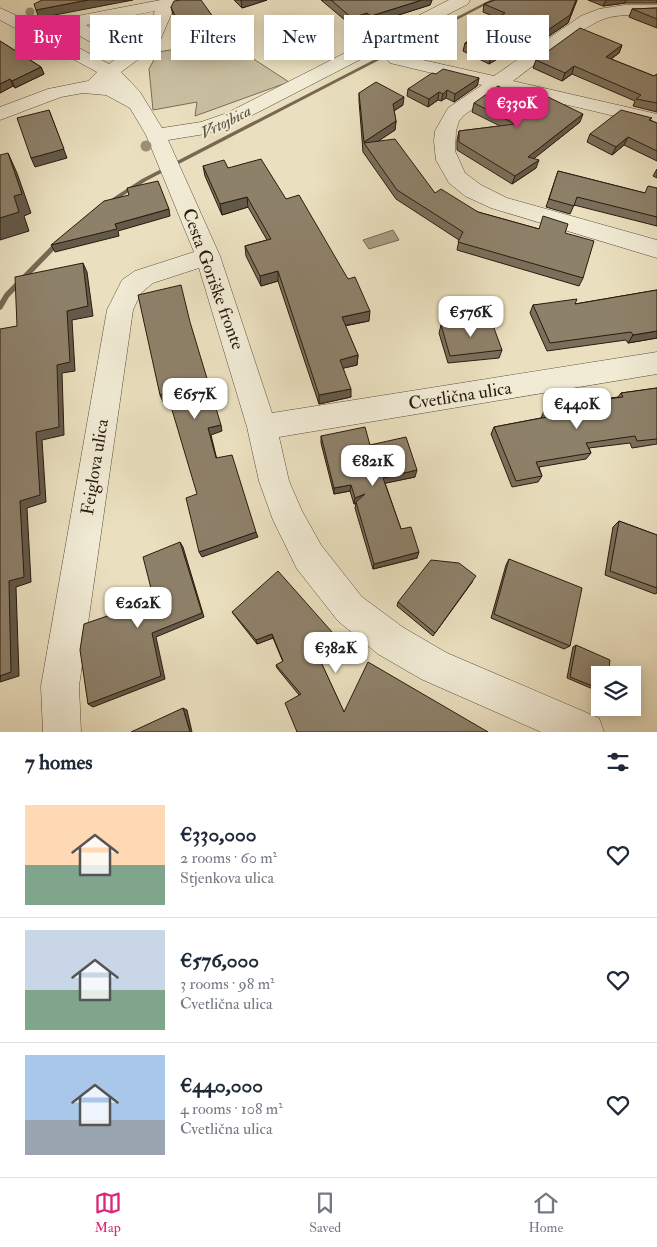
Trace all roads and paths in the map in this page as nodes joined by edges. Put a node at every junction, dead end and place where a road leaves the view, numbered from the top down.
1 (187, 0) edge
2 (462, 0) edge
3 (163, 3) edge
4 (657, 10) edge
5 (0, 13) edge
6 (159, 15) edge
7 (15, 21) edge
8 (80, 21) edge
9 (81, 56) joint
10 (128, 60) edge
11 (400, 60) edge
12 (111, 72) junction
13 (497, 82) junction
14 (76, 88) junction
15 (136, 103) junction
16 (0, 114) edge
17 (657, 120) edge
18 (156, 135) junction
19 (657, 249) edge
20 (208, 256) junction
21 (657, 364) edge
22 (262, 427) junction
23 (62, 732) edge
24 (585, 732) edge

1 - 3 street
2 - 18 street
3 - 6 street
3 - 8 street
4 - 13 street
5 - 7 street, Cesta Goriške fronte
9 - 12 street, Cesta Goriške fronte
9 - 14 street
10 - 12 street
11 - 13 street
12 - 14 street
12 - 15 street, Cesta Goriške fronte
13 - 17 street
13 - 19 street
14 - 15 street
14 - 16 street
15 - 18 street, Cesta Goriške fronte
18 - 20 street, Cesta Goriške fronte
20 - 22 street, Cesta Goriške fronte
20 - 23 street, Feiglova ulica
21 - 22 street, Cvetlična ulica
22 - 24 street, Cesta Goriške fronte

